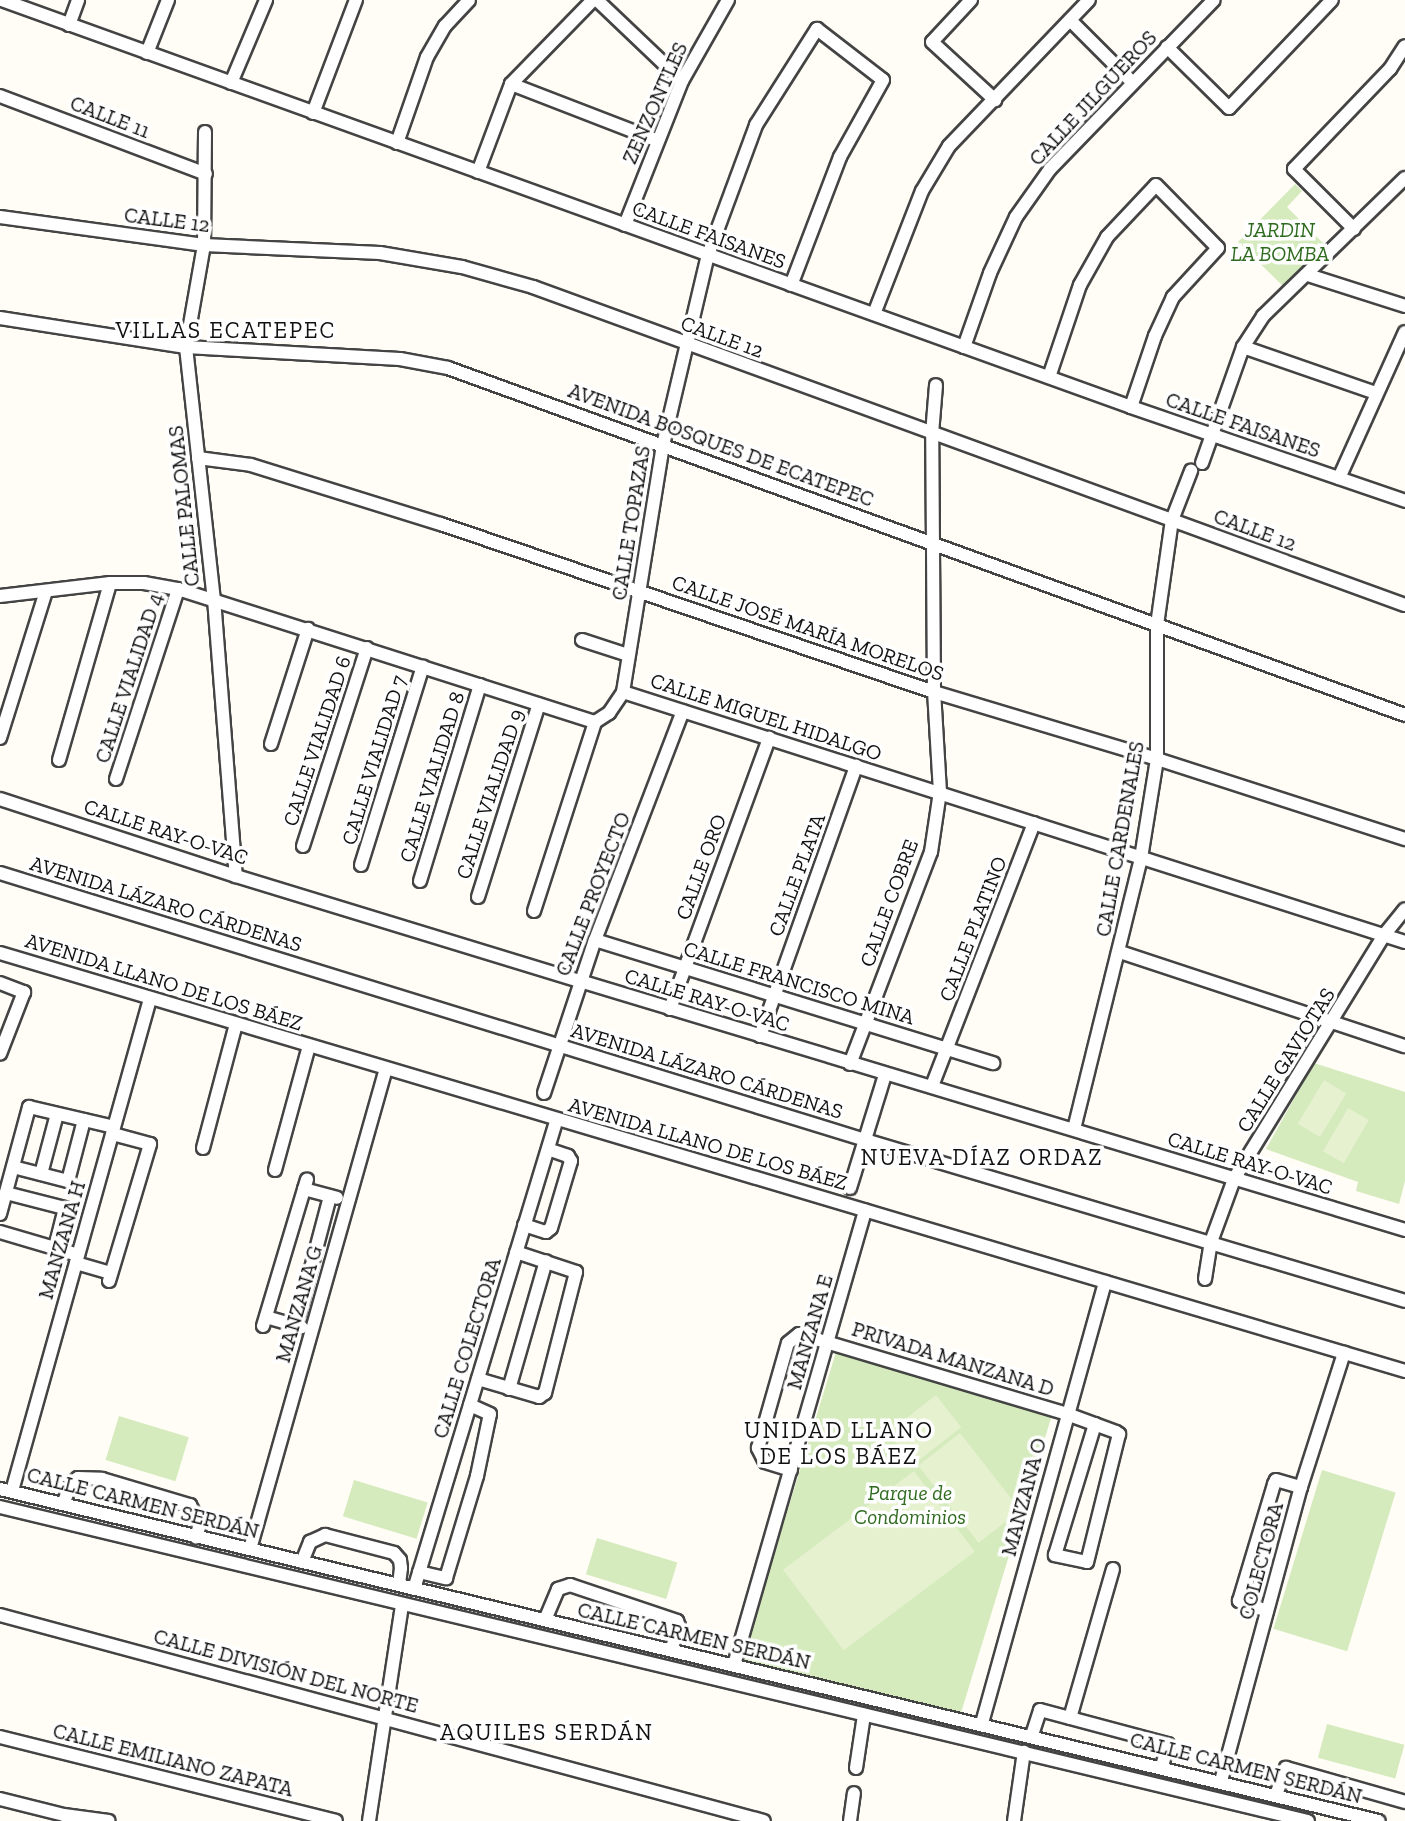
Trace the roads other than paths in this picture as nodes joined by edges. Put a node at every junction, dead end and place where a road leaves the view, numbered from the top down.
1 (2, 0) edge
2 (78, 0) edge
3 (168, 0) edge
4 (266, 0) edge
5 (356, 0) edge
6 (469, 0) edge
7 (595, 0) edge
8 (728, 0) edge
9 (971, 0) edge
10 (1089, 0) edge
11 (1214, 0) edge
12 (1332, 0) edge
13 (1070, 20) junction
14 (69, 25) junction
15 (1405, 46) edge
16 (1167, 47) junction
17 (147, 53) junction
18 (681, 81) junction
19 (1132, 82) junction
20 (231, 83) junction
21 (511, 84) junction
22 (0, 96) edge
23 (995, 100) junction
24 (313, 113) junction
25 (205, 132) dead end
26 (656, 140) junction
27 (397, 143) junction
28 (478, 172) junction
29 (206, 174) junction
30 (1405, 177) edge
31 (0, 216) edge
32 (625, 225) junction
33 (1354, 229) junction
34 (204, 245) junction
35 (708, 255) junction
36 (1308, 275) junction
37 (791, 285) junction
38 (1405, 306) edge
39 (874, 314) junction
40 (0, 318) edge
41 (1405, 332) edge
42 (685, 344) junction
43 (186, 347) junction
44 (964, 347) junction
45 (1242, 347) junction
46 (1049, 377) junction
47 (936, 385) dead end
48 (1376, 393) junction
49 (1132, 407) junction
50 (932, 434) junction
51 (1212, 436) junction
52 (663, 445) junction
53 (198, 458) junction
54 (1202, 463) dead end
55 (1191, 471) dead end
56 (1339, 478) junction
57 (1405, 501) edge
58 (1172, 520) junction
59 (933, 543) junction
60 (110, 583) junction
61 (178, 589) junction
62 (639, 590) junction
63 (46, 591) junction
64 (0, 596) edge
65 (214, 599) junction
66 (1405, 604) edge
67 (1157, 625) junction
68 (308, 629) junction
69 (582, 640) dead end
70 (367, 649) junction
71 (628, 655) junction
72 (423, 666) junction
73 (480, 685) junction
74 (623, 692) junction
75 (934, 692) junction
76 (539, 704) junction
77 (683, 711) junction
78 (1405, 715) edge
79 (595, 722) junction
80 (0, 738) edge
81 (769, 738) junction
82 (271, 744) dead end
83 (1157, 759) junction
84 (59, 760) dead end
85 (856, 766) junction
86 (116, 779) dead end
87 (940, 792) junction
88 (0, 799) edge
89 (1034, 823) junction
90 (1405, 839) edge
91 (303, 846) dead end
92 (1141, 858) junction
93 (361, 865) dead end
94 (0, 873) edge
95 (236, 876) junction
96 (420, 881) dead end
97 (478, 897) dead end
98 (1405, 909) edge
99 (534, 911) dead end
100 (1384, 935) junction
101 (595, 940) junction
102 (1405, 942) edge
103 (1120, 952) junction
104 (0, 953) edge
105 (685, 968) junction
106 (580, 981) junction
107 (0, 983) edge
108 (774, 995) junction
109 (150, 999) junction
110 (670, 1009) junction
111 (1333, 1022) junction
112 (236, 1024) junction
113 (866, 1024) junction
114 (760, 1036) junction
115 (309, 1046) junction
116 (559, 1046) junction
117 (1405, 1046) edge
118 (948, 1049) junction
119 (0, 1054) edge
120 (993, 1063) dead end
121 (850, 1064) junction
122 (386, 1069) junction
123 (886, 1075) junction
124 (932, 1086) junction
125 (544, 1093) dead end
126 (57, 1114) junction
127 (557, 1119) junction
128 (84, 1120) junction
129 (1074, 1129) junction
130 (113, 1130) junction
131 (865, 1140) junction
132 (203, 1148) dead end
133 (548, 1149) junction
134 (13, 1167) junction
135 (275, 1170) dead end
136 (41, 1174) junction
137 (1234, 1179) junction
138 (850, 1188) dead end
139 (6, 1193) junction
140 (330, 1196) junction
141 (348, 1201) junction
142 (865, 1211) junction
143 (0, 1214) edge
144 (524, 1226) junction
145 (1405, 1230) edge
146 (0, 1232) edge
147 (1211, 1242) junction
148 (55, 1248) junction
149 (516, 1252) junction
150 (77, 1259) junction
151 (546, 1261) junction
152 (1205, 1279) dead end
153 (1105, 1282) junction
154 (1405, 1301) edge
155 (296, 1325) junction
156 (312, 1330) junction
157 (828, 1341) junction
158 (1344, 1353) junction
159 (1405, 1371) edge
160 (478, 1379) junction
161 (509, 1389) junction
162 (470, 1405) junction
163 (1067, 1414) junction
164 (1095, 1424) junction
165 (791, 1470) junction
166 (1301, 1487) junction
167 (6, 1490) edge
168 (63, 1504) junction
169 (0, 1507) edge
170 (196, 1537) junction
171 (250, 1549) junction
172 (302, 1562) junction
173 (1113, 1569) dead end
174 (419, 1572) junction
175 (399, 1585) junction
176 (414, 1588) junction
177 (402, 1605) junction
178 (1267, 1611) junction
179 (0, 1615) edge
180 (545, 1620) junction
181 (671, 1650) junction
182 (734, 1665) junction
183 (864, 1715) junction
184 (386, 1718) junction
185 (1070, 1718) junction
186 (982, 1723) junction
187 (1032, 1735) junction
188 (0, 1737) edge
189 (1024, 1752) junction
190 (1162, 1767) junction
191 (856, 1768) dead end
192 (1221, 1781) junction
193 (853, 1793) dead end
194 (1276, 1795) junction
195 (0, 1799) edge
196 (1405, 1802) edge
197 (109, 1821) edge
198 (336, 1821) edge
199 (369, 1821) edge
200 (764, 1821) edge
201 (850, 1821) edge
202 (1014, 1821) edge
203 (1308, 1821) edge
204 (1379, 1821) edge

1 - 14 street, CALLE FAISANES
2 - 14 street
3 - 17 street
4 - 20 street
5 - 24 street
6 - 27 street
7 - 18 street
7 - 21 street
8 - 18 street, ZENZONTLES
9 - 23 street
10 - 13 street
11 - 16 street, CALLE JILGUEROS
12 - 16 street
13 - 19 street
13 - 23 street
14 - 17 street, CALLE FAISANES
15 - 33 street
16 - 19 street, CALLE JILGUEROS
17 - 20 street, CALLE FAISANES
18 - 26 street, ZENZONTLES
19 - 44 street, CALLE JILGUEROS
20 - 24 street, CALLE FAISANES
21 - 26 street
21 - 28 street
22 - 29 street, CALLE 11
23 - 39 street
24 - 27 street, CALLE FAISANES
25 - 29 street, CALLE PALOMAS
26 - 32 street, ZENZONTLES
27 - 28 street, CALLE FAISANES
28 - 32 street, CALLE FAISANES
29 - 34 street, CALLE PALOMAS
30 - 33 street
31 - 34 street, CALLE 12
32 - 35 street, CALLE FAISANES
33 - 36 street
34 - 42 street, CALLE 12
34 - 43 street, CALLE PALOMAS
35 - 37 street, CALLE FAISANES
35 - 37 street, CALLE TOPAZAS
35 - 42 street, CALLE TOPAZAS
36 - 38 street
36 - 45 street
37 - 39 street, CALLE FAISANES
39 - 44 street, CALLE FAISANES
40 - 43 street, AVENIDA BOSQUES DE ECATEPEC
41 - 48 street
42 - 50 street, CALLE 12
42 - 52 street, CALLE TOPAZAS
43 - 52 street, AVENIDA BOSQUES DE ECATEPEC
43 - 53 street, CALLE PALOMAS
44 - 46 street, CALLE FAISANES
45 - 48 street
45 - 51 street
46 - 49 street, CALLE FAISANES
46 - 49 street
47 - 50 street
48 - 56 street
49 - 51 street, CALLE FAISANES
50 - 58 street, CALLE 12
50 - 59 street
51 - 54 street
51 - 56 street, CALLE FAISANES
52 - 59 street, AVENIDA BOSQUES DE ECATEPEC
52 - 62 street, CALLE TOPAZAS
53 - 62 street, CALLE JOSÉ MARÍA MORELOS
53 - 65 street, CALLE PALOMAS
55 - 58 street, CALLE CARDENALES
56 - 57 street, CALLE FAISANES
58 - 66 street, CALLE 12
58 - 67 street, CALLE CARDENALES
59 - 67 street, AVENIDA BOSQUES DE ECATEPEC
59 - 75 street
60 - 61 street
60 - 63 street
60 - 84 street
61 - 65 street
61 - 86 street, CALLE VIALIDAD 4
62 - 71 street, CALLE TOPAZAS
62 - 75 street, CALLE JOSÉ MARÍA MORELOS
63 - 64 street
63 - 80 street
65 - 68 street
65 - 95 street, CALLE PALOMAS
67 - 78 street, AVENIDA BOSQUES DE ECATEPEC
67 - 83 street, CALLE CARDENALES
68 - 70 street
68 - 82 street
69 - 71 street
70 - 72 street
70 - 91 street, CALLE VIALIDAD 6
71 - 74 street, CALLE TOPAZAS
72 - 73 street
72 - 93 street, CALLE VIALIDAD 7
73 - 76 street
73 - 96 street, CALLE VIALIDAD 8
74 - 77 street, CALLE MIGUEL HIDALGO
74 - 79 street, CALLE MIGUEL HIDALGO
75 - 83 street, CALLE JOSÉ MARÍA MORELOS
75 - 87 street
76 - 79 street
76 - 97 street, CALLE VIALIDAD 9
77 - 81 street, CALLE MIGUEL HIDALGO
77 - 101 street, CALLE PROYECTO
79 - 99 street
81 - 85 street, CALLE MIGUEL HIDALGO
81 - 105 street, CALLE ORO
83 - 90 street, CALLE JOSÉ MARÍA MORELOS
83 - 92 street, CALLE CARDENALES
85 - 87 street, CALLE MIGUEL HIDALGO
85 - 108 street, CALLE PLATA
87 - 89 street, CALLE MIGUEL HIDALGO
87 - 113 street, CALLE COBRE
88 - 95 street, CALLE RAY-O-VAC
89 - 92 street, CALLE MIGUEL HIDALGO
89 - 118 street, CALLE PLATINO
92 - 100 street, CALLE MIGUEL HIDALGO
92 - 103 street, CALLE CARDENALES
94 - 116 street, AVENIDA LÁZARO CÁRDENAS
95 - 106 street, CALLE RAY-O-VAC
98 - 100 street, CALLE GAVIOTAS
100 - 102 street, CALLE MIGUEL HIDALGO
100 - 111 street, CALLE GAVIOTAS
101 - 105 street, CALLE FRANCISCO MINA
101 - 106 street, CALLE PROYECTO
103 - 111 street
103 - 129 street, CALLE CARDENALES
104 - 109 street, AVENIDA LLANO DE LOS BÁEZ
105 - 108 street, CALLE FRANCISCO MINA
105 - 110 street, CALLE ORO
106 - 110 street, CALLE RAY-O-VAC
106 - 116 street, CALLE PROYECTO
107 - 119 street
108 - 113 street, CALLE FRANCISCO MINA
108 - 114 street, CALLE PLATA
109 - 112 street, AVENIDA LLANO DE LOS BÁEZ
109 - 130 street, MANZANA H
110 - 114 street, CALLE RAY-O-VAC
111 - 117 street
111 - 137 street, CALLE GAVIOTAS
112 - 115 street, AVENIDA LLANO DE LOS BÁEZ
112 - 132 street
113 - 118 street, CALLE FRANCISCO MINA
113 - 121 street, CALLE COBRE
114 - 121 street, CALLE RAY-O-VAC
115 - 122 street, AVENIDA LLANO DE LOS BÁEZ
115 - 135 street
116 - 125 street, CALLE PROYECTO
116 - 131 street, AVENIDA LÁZARO CÁRDENAS
118 - 120 street, CALLE FRANCISCO MINA
118 - 124 street, CALLE PLATINO
121 - 123 street, CALLE RAY-O-VAC
122 - 127 street, AVENIDA LLANO DE LOS BÁEZ
122 - 141 street, MANZANA G
123 - 124 street, CALLE RAY-O-VAC
123 - 131 street
124 - 129 street, CALLE RAY-O-VAC
126 - 128 street
126 - 134 street
126 - 136 street
127 - 133 street, CALLE COLECTORA
127 - 142 street, AVENIDA LLANO DE LOS BÁEZ
128 - 130 street
128 - 136 street
129 - 137 street, CALLE RAY-O-VAC
130 - 150 street, MANZANA H
130 - 150 street
131 - 138 street
131 - 147 street, AVENIDA LÁZARO CÁRDENAS
133 - 144 street, CALLE COLECTORA
133 - 144 street
134 - 136 street
134 - 139 street
137 - 145 street, CALLE RAY-O-VAC
137 - 147 street, CALLE GAVIOTAS
139 - 143 street
139 - 148 street
140 - 141 street
140 - 155 street
140 - 155 street
141 - 156 street, MANZANA G
142 - 153 street, AVENIDA LLANO DE LOS BÁEZ
142 - 157 street, MANZANA E
144 - 149 street, CALLE COLECTORA
146 - 148 street
147 - 152 street, CALLE GAVIOTAS
147 - 154 street, AVENIDA LÁZARO CÁRDENAS
148 - 150 street
149 - 151 street
149 - 160 street, CALLE COLECTORA
150 - 167 street, MANZANA H
151 - 161 street
151 - 161 street
153 - 158 street, AVENIDA LLANO DE LOS BÁEZ
153 - 163 street, MANZANA O
155 - 156 street
156 - 171 street, MANZANA G
157 - 163 street, PRIVADA MANZANA D
157 - 165 street, MANZANA E
157 - 165 street, PRIVADA MANZANA D
158 - 159 street, AVENIDA LLANO DE LOS BÁEZ
158 - 166 street, COLECTORA
160 - 161 street
160 - 162 street, CALLE COLECTORA
162 - 174 street, CALLE COLECTORA
162 - 174 street
163 - 164 street, PRIVADA MANZANA D
163 - 186 street, MANZANA O
164 - 164 street, PRIVADA MANZANA D
165 - 182 street, MANZANA E
166 - 178 street, COLECTORA
166 - 178 street
167 - 168 street, CALLE CARMEN SERDÁN
168 - 170 street, CALLE CARMEN SERDÁN
168 - 170 street
169 - 177 street, CALLE CARMEN SERDÁN
170 - 171 street, CALLE CARMEN SERDÁN
171 - 172 street, CALLE CARMEN SERDÁN
172 - 175 street, CALLE CARMEN SERDÁN
172 - 175 street
173 - 185 street
174 - 176 street, CALLE COLECTORA
175 - 176 street, CALLE CARMEN SERDÁN
176 - 180 street, CALLE CARMEN SERDÁN
177 - 183 street, CALLE CARMEN SERDÁN
177 - 184 street
178 - 192 street, COLECTORA
179 - 184 street, CALLE DIVISIÓN DEL NORTE
180 - 181 street, CALLE CARMEN SERDÁN
180 - 181 street
181 - 182 street, CALLE CARMEN SERDÁN
182 - 186 street, CALLE CARMEN SERDÁN
183 - 189 street, CALLE CARMEN SERDÁN
183 - 191 street
184 - 199 street
184 - 200 street, CALLE DIVISIÓN DEL NORTE
185 - 187 street
185 - 190 street
186 - 187 street, CALLE CARMEN SERDÁN
187 - 190 street, CALLE CARMEN SERDÁN
188 - 198 street, CALLE EMILIANO ZAPATA
189 - 202 street
189 - 203 street, CALLE CARMEN SERDÁN
190 - 192 street, CALLE CARMEN SERDÁN
192 - 194 street, CALLE CARMEN SERDÁN
193 - 201 street
194 - 196 street
194 - 204 street, CALLE CARMEN SERDÁN
195 - 197 street

